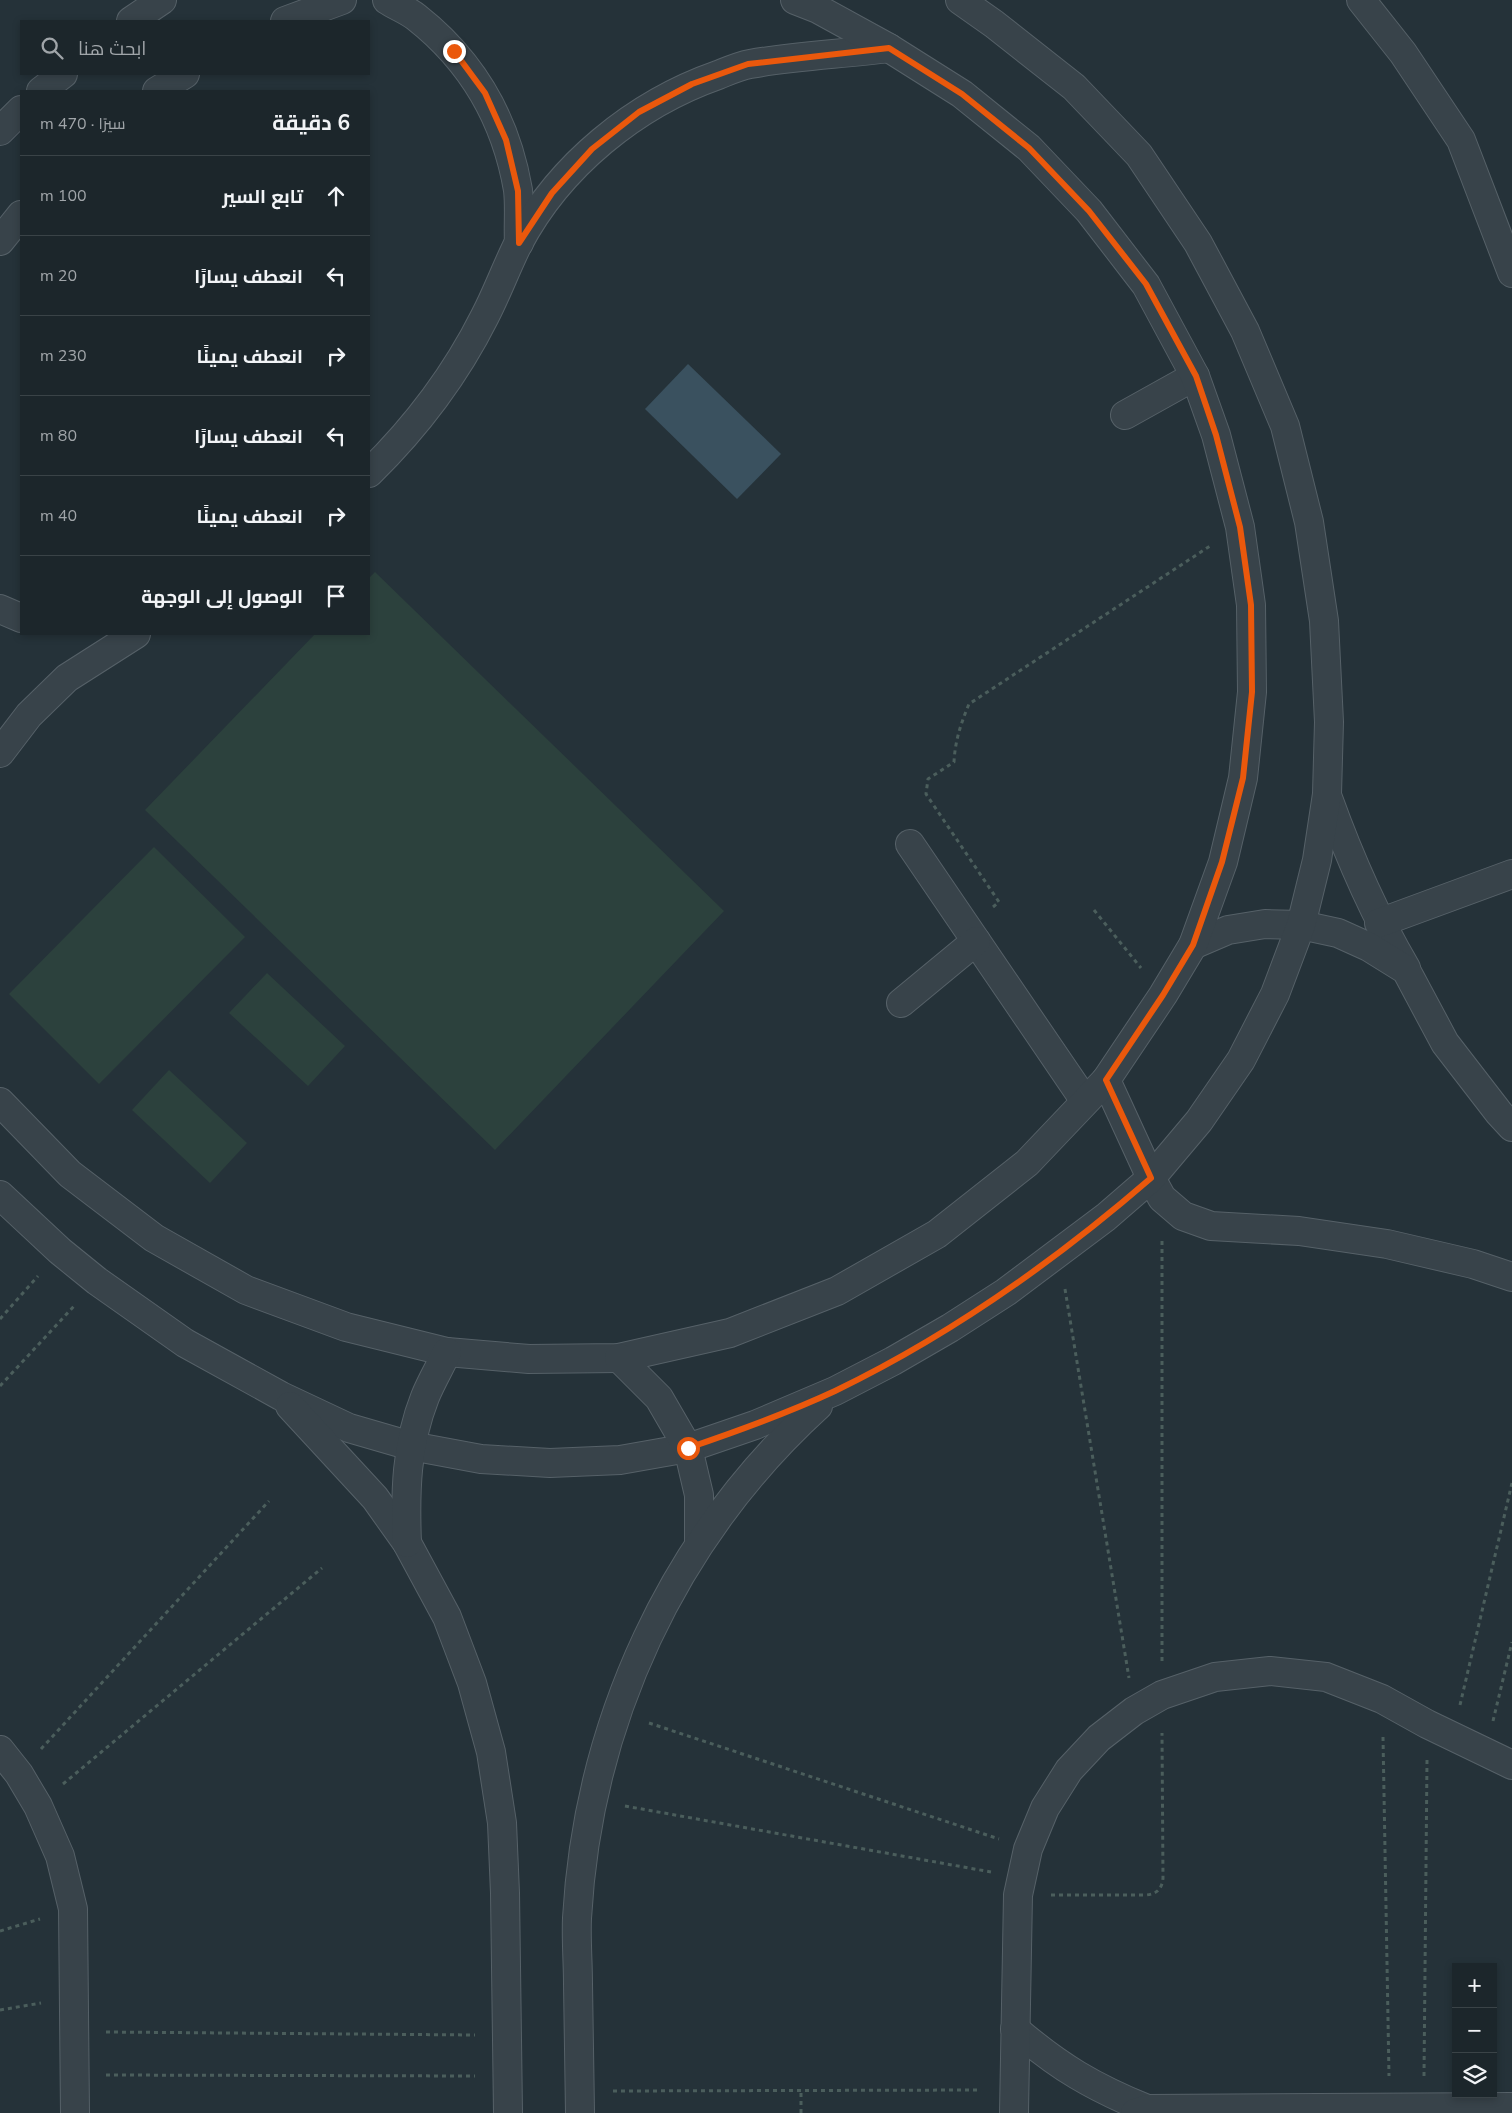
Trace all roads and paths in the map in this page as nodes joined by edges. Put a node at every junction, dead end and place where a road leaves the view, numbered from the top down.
1 (162, 0) edge
2 (342, 0) edge
3 (387, 0) edge
4 (795, 0) edge
5 (960, 0) edge
6 (1361, 0) edge
7 (132, 20) edge
8 (288, 20) edge
9 (889, 48) junction
10 (61, 75) edge
11 (183, 75) edge
12 (42, 90) edge
13 (159, 90) edge
14 (20, 111) edge
15 (0, 131) edge
16 (20, 217) edge
17 (0, 241) edge
18 (519, 243) junction
19 (1512, 273) edge
20 (1196, 376) junction
21 (1125, 415) dead end
22 (370, 472) edge
23 (1240, 527) junction
24 (0, 609) edge
25 (20, 618) edge
26 (134, 635) edge
27 (0, 753) edge
28 (1327, 794) junction
29 (910, 844) dead end
30 (1512, 874) edge
31 (1094, 910) dead end
32 (1379, 922) junction
33 (1301, 925) junction
34 (970, 933) junction
35 (1193, 945) junction
36 (1406, 970) junction
37 (1163, 995) junction
38 (901, 1003) dead end
39 (1106, 1080) junction
40 (1085, 1101) junction
41 (0, 1102) edge
42 (1512, 1127) edge
43 (1156, 1188) junction
44 (0, 1195) edge
45 (60, 1251) junction
46 (1059, 1254) junction
47 (1512, 1277) edge
48 (97, 1281) junction
49 (0, 1319) edge
50 (447, 1352) junction
51 (619, 1358) junction
52 (0, 1386) edge
53 (835, 1391) junction
54 (281, 1396) junction
55 (411, 1446) junction
56 (688, 1448) junction
57 (1512, 1483) edge
58 (269, 1501) dead end
59 (407, 1543) junction
60 (699, 1544) junction
61 (322, 1568) dead end
62 (1512, 1642) edge
63 (1162, 1695) junction
64 (1382, 1699) junction
65 (1134, 1711) junction
66 (616, 1712) junction
67 (1427, 1724) junction
68 (1452, 1737) junction
69 (0, 1750) edge
70 (1485, 1753) junction
71 (1512, 1765) edge
72 (19, 1774) junction
73 (593, 1800) junction
74 (38, 1806) junction
75 (1028, 1848) junction
76 (1019, 1886) junction
77 (73, 1909) junction
78 (0, 1931) edge
79 (74, 1997) junction
80 (0, 2010) edge
81 (1015, 2029) junction
82 (74, 2031) junction
83 (508, 2036) junction
84 (75, 2075) junction
85 (508, 2076) junction
86 (802, 2091) junction
87 (580, 2102) edge
88 (1014, 2102) edge
89 (1389, 2107) junction
90 (1424, 2107) junction
91 (1512, 2107) edge
92 (1141, 2111) edge
93 (75, 2113) edge
94 (508, 2113) edge
95 (801, 2113) edge

1 - 7 street
2 - 8 street
3 - 18 street
4 - 9 street
5 - 28 street
6 - 19 street
9 - 18 street
9 - 20 street
10 - 12 street
11 - 13 street
14 - 15 street
16 - 17 street
18 - 22 street
20 - 21 street
20 - 23 street
23 - 34 path
23 - 35 street
24 - 25 street
26 - 27 street
28 - 32 street
28 - 33 street
29 - 34 street
30 - 32 street
31 - 37 path
32 - 36 street
33 - 35 street
33 - 36 street
33 - 43 street
34 - 38 street
34 - 40 street
35 - 37 street
36 - 42 street
37 - 39 street
39 - 40 street
39 - 43 street
40 - 51 street
41 - 50 street
43 - 46 street
43 - 47 street
43 - 63 path
44 - 45 street
45 - 48 street
45 - 49 path
46 - 53 street
46 - 65 path
48 - 52 path
48 - 54 street
50 - 51 street
50 - 55 street
51 - 56 street
53 - 56 street
53 - 60 street
54 - 55 street
54 - 59 street
55 - 56 street
55 - 59 street
56 - 60 street
57 - 68 path
58 - 72 path
59 - 83 street
60 - 66 street
61 - 74 path
62 - 70 path
63 - 64 street
63 - 65 street
63 - 76 path
64 - 67 street
64 - 89 path
65 - 75 street
66 - 73 street
66 - 75 path
67 - 68 street
67 - 90 path
68 - 70 street
69 - 72 street
70 - 71 street
72 - 74 street
73 - 76 path
73 - 87 street
74 - 77 street
75 - 76 street
76 - 81 street
77 - 78 path
77 - 79 street
79 - 80 path
79 - 82 street
81 - 88 street
81 - 92 street
82 - 83 path
82 - 84 street
83 - 85 street
84 - 85 path
84 - 93 street
85 - 94 street
86 - 87 path
86 - 88 path
86 - 95 path
89 - 90 street
89 - 92 street
90 - 91 street

